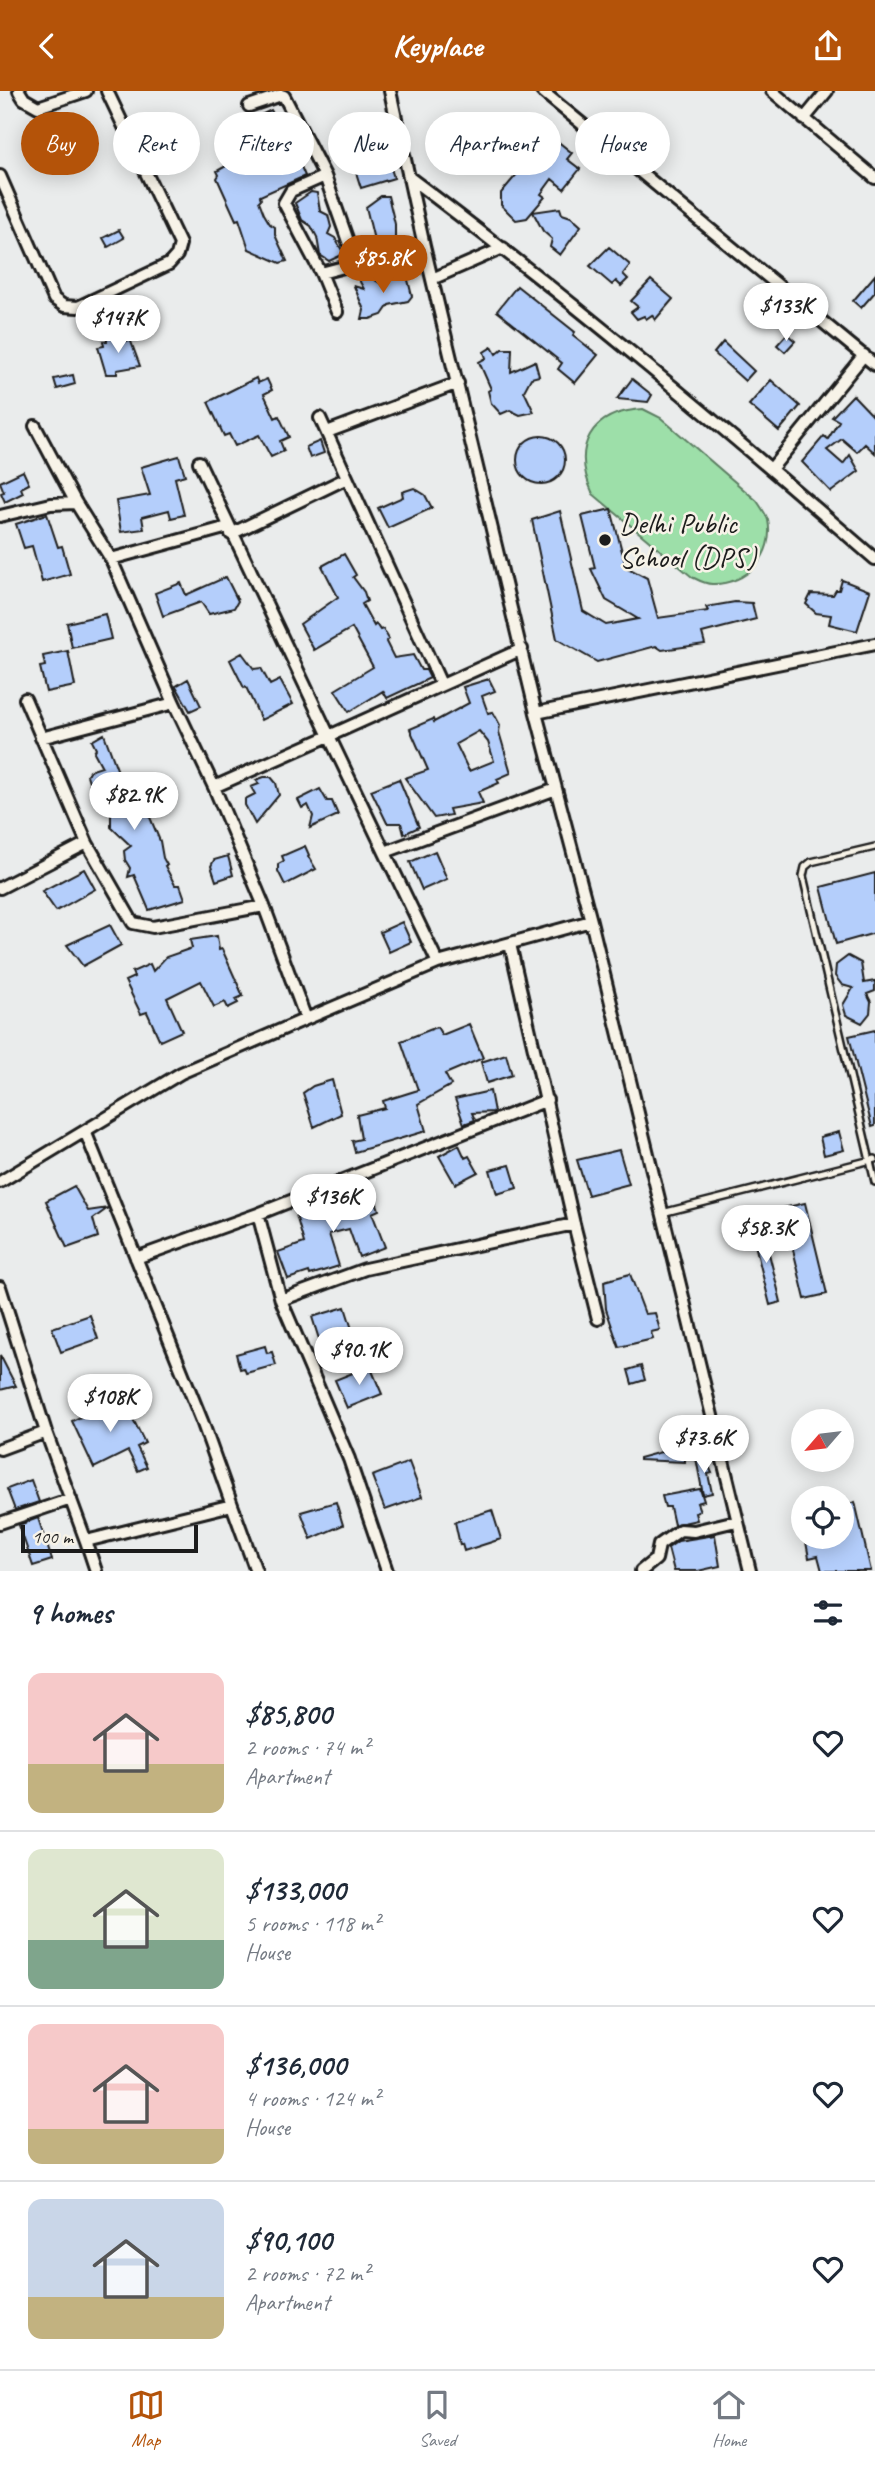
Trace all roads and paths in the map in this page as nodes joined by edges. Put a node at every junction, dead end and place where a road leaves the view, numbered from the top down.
1 (19, 91) edge
2 (86, 91) edge
3 (107, 91) edge
4 (390, 91) edge
5 (542, 91) edge
6 (772, 91) edge
7 (827, 91) edge
8 (249, 106) dead end
9 (804, 119) junction
10 (0, 176) edge
11 (325, 177) junction
12 (410, 178) junction
13 (875, 179) edge
14 (424, 246) junction
15 (503, 248) junction
16 (356, 264) junction
17 (321, 274) junction
18 (432, 279) junction
19 (337, 312) dead end
20 (864, 355) junction
21 (875, 365) edge
22 (458, 383) junction
23 (320, 418) dead end
24 (36, 426) dead end
25 (327, 432) junction
26 (199, 462) dead end
27 (771, 469) junction
28 (347, 478) junction
29 (76, 503) junction
30 (0, 516) edge
31 (230, 530) junction
32 (111, 559) junction
33 (875, 559) edge
34 (875, 644) edge
35 (522, 649) junction
36 (441, 684) junction
37 (25, 699) dead end
38 (174, 703) junction
39 (536, 713) junction
40 (329, 736) junction
41 (41, 738) junction
42 (214, 787) junction
43 (556, 789) junction
44 (87, 843) junction
45 (875, 847) edge
46 (384, 852) junction
47 (0, 888) edge
48 (264, 906) junction
49 (591, 921) junction
50 (510, 944) junction
51 (438, 963) junction
52 (306, 1019) junction
53 (547, 1100) junction
54 (85, 1131) junction
55 (872, 1159) edge
56 (0, 1182) edge
57 (875, 1182) edge
58 (662, 1213) junction
59 (258, 1214) junction
60 (574, 1224) junction
61 (136, 1258) junction
62 (0, 1287) edge
63 (281, 1300) junction
64 (4, 1315) edge
65 (598, 1319) dead end
66 (46, 1432) junction
67 (0, 1449) edge
68 (71, 1499) junction
69 (232, 1505) junction
70 (736, 1521) junction
71 (0, 1523) edge
72 (86, 1541) junction
73 (656, 1559) junction
74 (96, 1571) edge
75 (256, 1571) edge
76 (387, 1571) edge
77 (641, 1571) edge
78 (661, 1571) edge
79 (750, 1571) edge

1 - 2 street
3 - 10 street
4 - 12 street
5 - 20 street
6 - 9 street
7 - 9 street
8 - 11 street
9 - 13 street
11 - 16 street
11 - 17 street
12 - 14 street
12 - 15 street
14 - 16 street
14 - 18 street
15 - 18 street
15 - 27 street
16 - 17 street
17 - 19 street
18 - 22 street
20 - 21 street
20 - 27 street
22 - 25 street
22 - 35 street
23 - 25 street
24 - 29 street
25 - 28 street
26 - 31 street
27 - 33 street
28 - 31 street
28 - 36 street
29 - 30 street
29 - 32 street
31 - 32 street
31 - 40 street
32 - 38 street
34 - 39 street
35 - 36 street
35 - 39 street
36 - 40 street
37 - 41 street
38 - 41 street
38 - 42 street
39 - 43 street
40 - 42 street
40 - 46 street
41 - 44 street
42 - 48 street
43 - 46 street
43 - 49 street
44 - 47 street
44 - 48 street
45 - 55 lane
46 - 51 street
48 - 52 street
49 - 50 street
49 - 58 street
50 - 51 street
50 - 53 street
51 - 52 street
52 - 54 street
53 - 59 street
53 - 60 street
54 - 56 street
54 - 61 street
55 - 57 lane
55 - 58 lane
58 - 70 street
59 - 61 street
59 - 63 street
60 - 63 street
60 - 65 street
61 - 69 street
62 - 64 street
63 - 76 street
64 - 66 street
66 - 67 street
66 - 68 street
68 - 71 street
68 - 72 street
69 - 72 street
69 - 75 street
70 - 73 street
70 - 79 street
72 - 74 street
73 - 77 street
73 - 78 street

